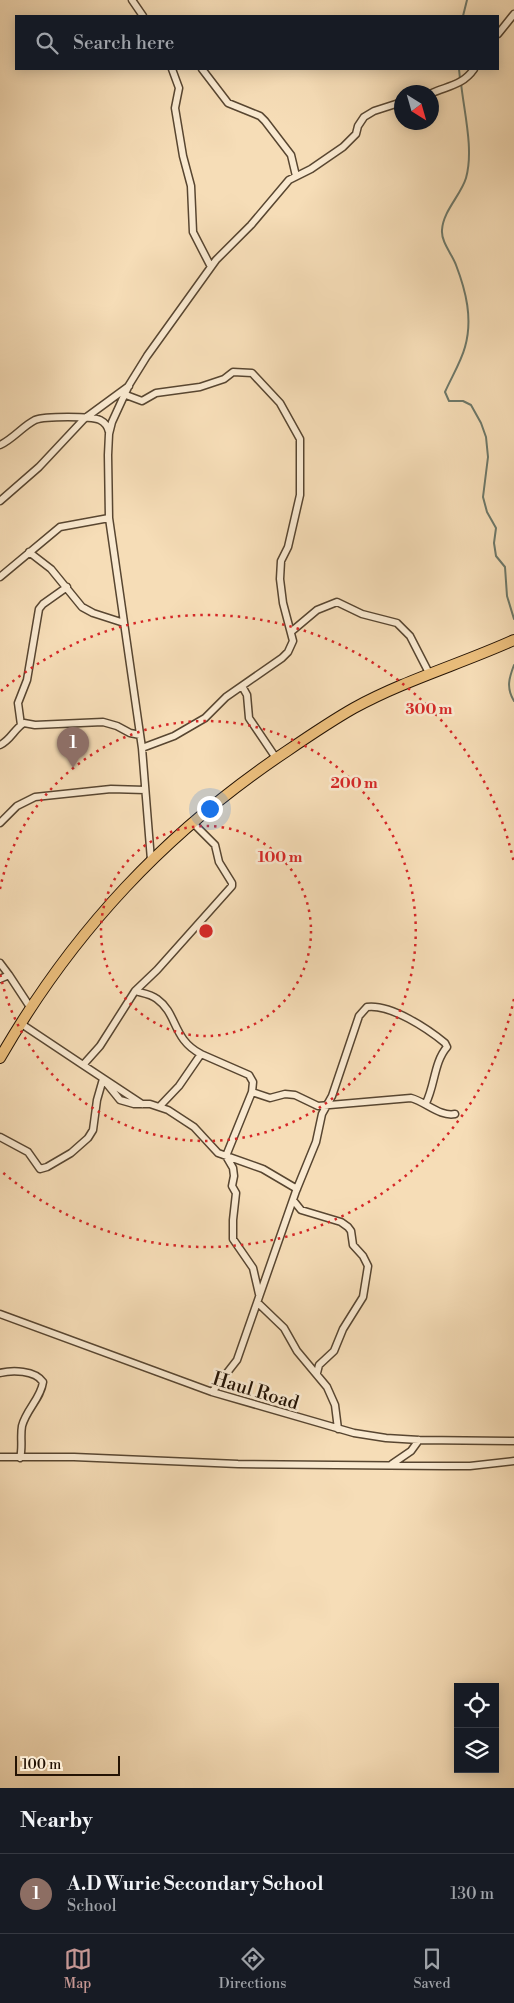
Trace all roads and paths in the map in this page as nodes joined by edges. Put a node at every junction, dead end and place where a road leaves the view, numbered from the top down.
1 (132, 0) edge
2 (514, 14) edge
3 (142, 15) edge
4 (499, 33) edge
5 (172, 70) edge
6 (203, 70) edge
7 (473, 70) edge
8 (439, 91) edge
9 (394, 105) edge
10 (296, 176) junction
11 (211, 266) junction
12 (129, 385) junction
13 (126, 395) junction
14 (84, 419) junction
15 (109, 434) junction
16 (0, 445) edge
17 (0, 501) edge
18 (109, 518) junction
19 (29, 552) junction
20 (0, 577) edge
21 (67, 587) junction
22 (124, 624) junction
23 (292, 631) junction
24 (511, 641) edge
25 (429, 673) junction
26 (242, 686) junction
27 (21, 725) junction
28 (140, 734) junction
29 (0, 745) edge
30 (142, 748) junction
31 (276, 758) junction
32 (146, 790) junction
33 (0, 823) edge
34 (193, 823) junction
35 (151, 860) junction
36 (0, 963) edge
37 (8, 975) junction
38 (0, 979) edge
39 (135, 991) junction
40 (30, 1007) junction
41 (20, 1023) junction
42 (201, 1054) junction
43 (0, 1058) edge
44 (84, 1064) junction
45 (103, 1079) junction
46 (252, 1092) junction
47 (426, 1103) junction
48 (327, 1105) junction
49 (160, 1106) junction
50 (455, 1114) dead end
51 (0, 1137) edge
52 (226, 1156) junction
53 (297, 1189) junction
54 (293, 1200) junction
55 (259, 1294) junction
56 (258, 1303) junction
57 (0, 1314) edge
58 (0, 1373) edge
59 (317, 1373) junction
60 (212, 1392) junction
61 (338, 1430) junction
62 (418, 1440) junction
63 (514, 1441) edge
64 (0, 1457) edge
65 (20, 1458) junction
66 (514, 1461) edge
67 (391, 1465) junction

1 - 3 street
2 - 4 street
5 - 11 street
6 - 10 street
7 - 8 street
9 - 10 street
10 - 11 street
11 - 12 street
12 - 13 street
12 - 14 street
13 - 15 street
13 - 23 street
14 - 15 street
14 - 16 street
14 - 17 street
15 - 18 street
18 - 19 street
18 - 22 street
19 - 20 street
19 - 21 street
21 - 22 street
21 - 27 street
22 - 28 street
23 - 25 street
23 - 26 street
24 - 25 main road
25 - 31 main road
26 - 30 street
26 - 31 street
27 - 28 street
27 - 29 street
28 - 30 street
30 - 32 street
31 - 34 main road
32 - 33 street
32 - 35 street
34 - 35 main road
34 - 39 street
35 - 40 main road
36 - 37 street
37 - 38 street
37 - 40 street
39 - 42 street
39 - 44 street
40 - 41 main road
41 - 43 main road
41 - 44 street
42 - 46 street
42 - 49 street
44 - 45 street
45 - 49 street
45 - 51 street
46 - 48 street
46 - 52 street
47 - 48 street
47 - 48 street
47 - 50 street
48 - 53 street
49 - 52 street
52 - 53 street
52 - 55 street
53 - 54 street
54 - 55 street
54 - 59 street
55 - 56 street
56 - 59 street
56 - 60 street
57 - 60 street, Haul Road
58 - 65 street
59 - 61 street
60 - 61 street, Haul Road
61 - 62 street, Haul Road
62 - 63 street, Haul Road
62 - 67 street
64 - 65 street
65 - 67 street
66 - 67 street

